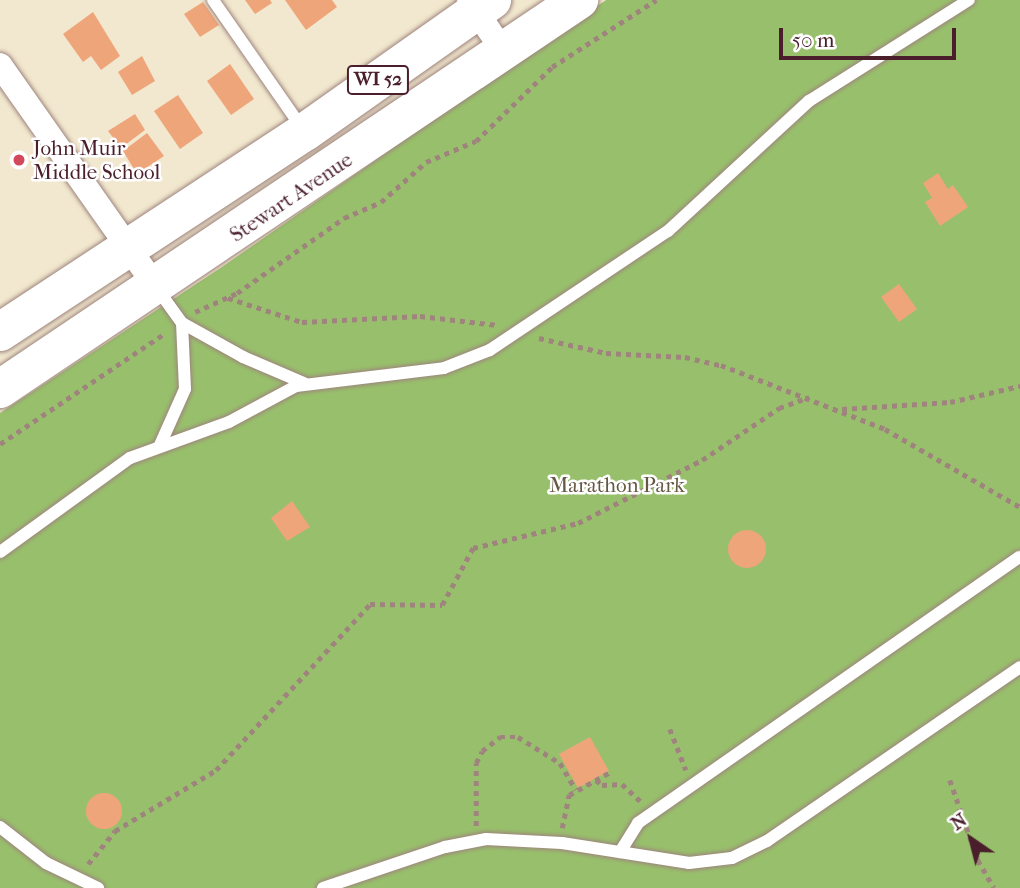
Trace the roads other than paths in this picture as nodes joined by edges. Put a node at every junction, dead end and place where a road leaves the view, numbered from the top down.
1 (213, 0) edge
2 (579, 0) edge
3 (968, 0) edge
4 (479, 4) edge
5 (505, 52) junction
6 (0, 65) edge
7 (304, 132) junction
8 (129, 249) junction
9 (156, 287) junction
10 (182, 323) junction
11 (0, 332) edge
12 (304, 383) junction
13 (0, 389) edge
14 (160, 445) junction
15 (0, 552) edge
16 (1020, 557) edge
17 (1020, 667) edge
18 (0, 827) edge
19 (621, 852) junction
20 (80, 884) edge
21 (98, 888) edge
22 (323, 888) edge

1 - 7 lane
2 - 5 main road, Stewart Avenue / WI 52
3 - 12 lane
4 - 5 street
4 - 7 main road, WI 52
5 - 9 main road, Stewart Avenue / WI 52
6 - 8 street
7 - 8 main road, WI 52
8 - 9 street
8 - 11 main road, WI 52
9 - 10 lane
9 - 13 main road, Stewart Avenue / WI 52
10 - 12 lane
10 - 14 lane
12 - 14 lane
14 - 15 lane
16 - 19 lane
17 - 19 lane
18 - 20 lane
19 - 22 lane
20 - 21 lane

